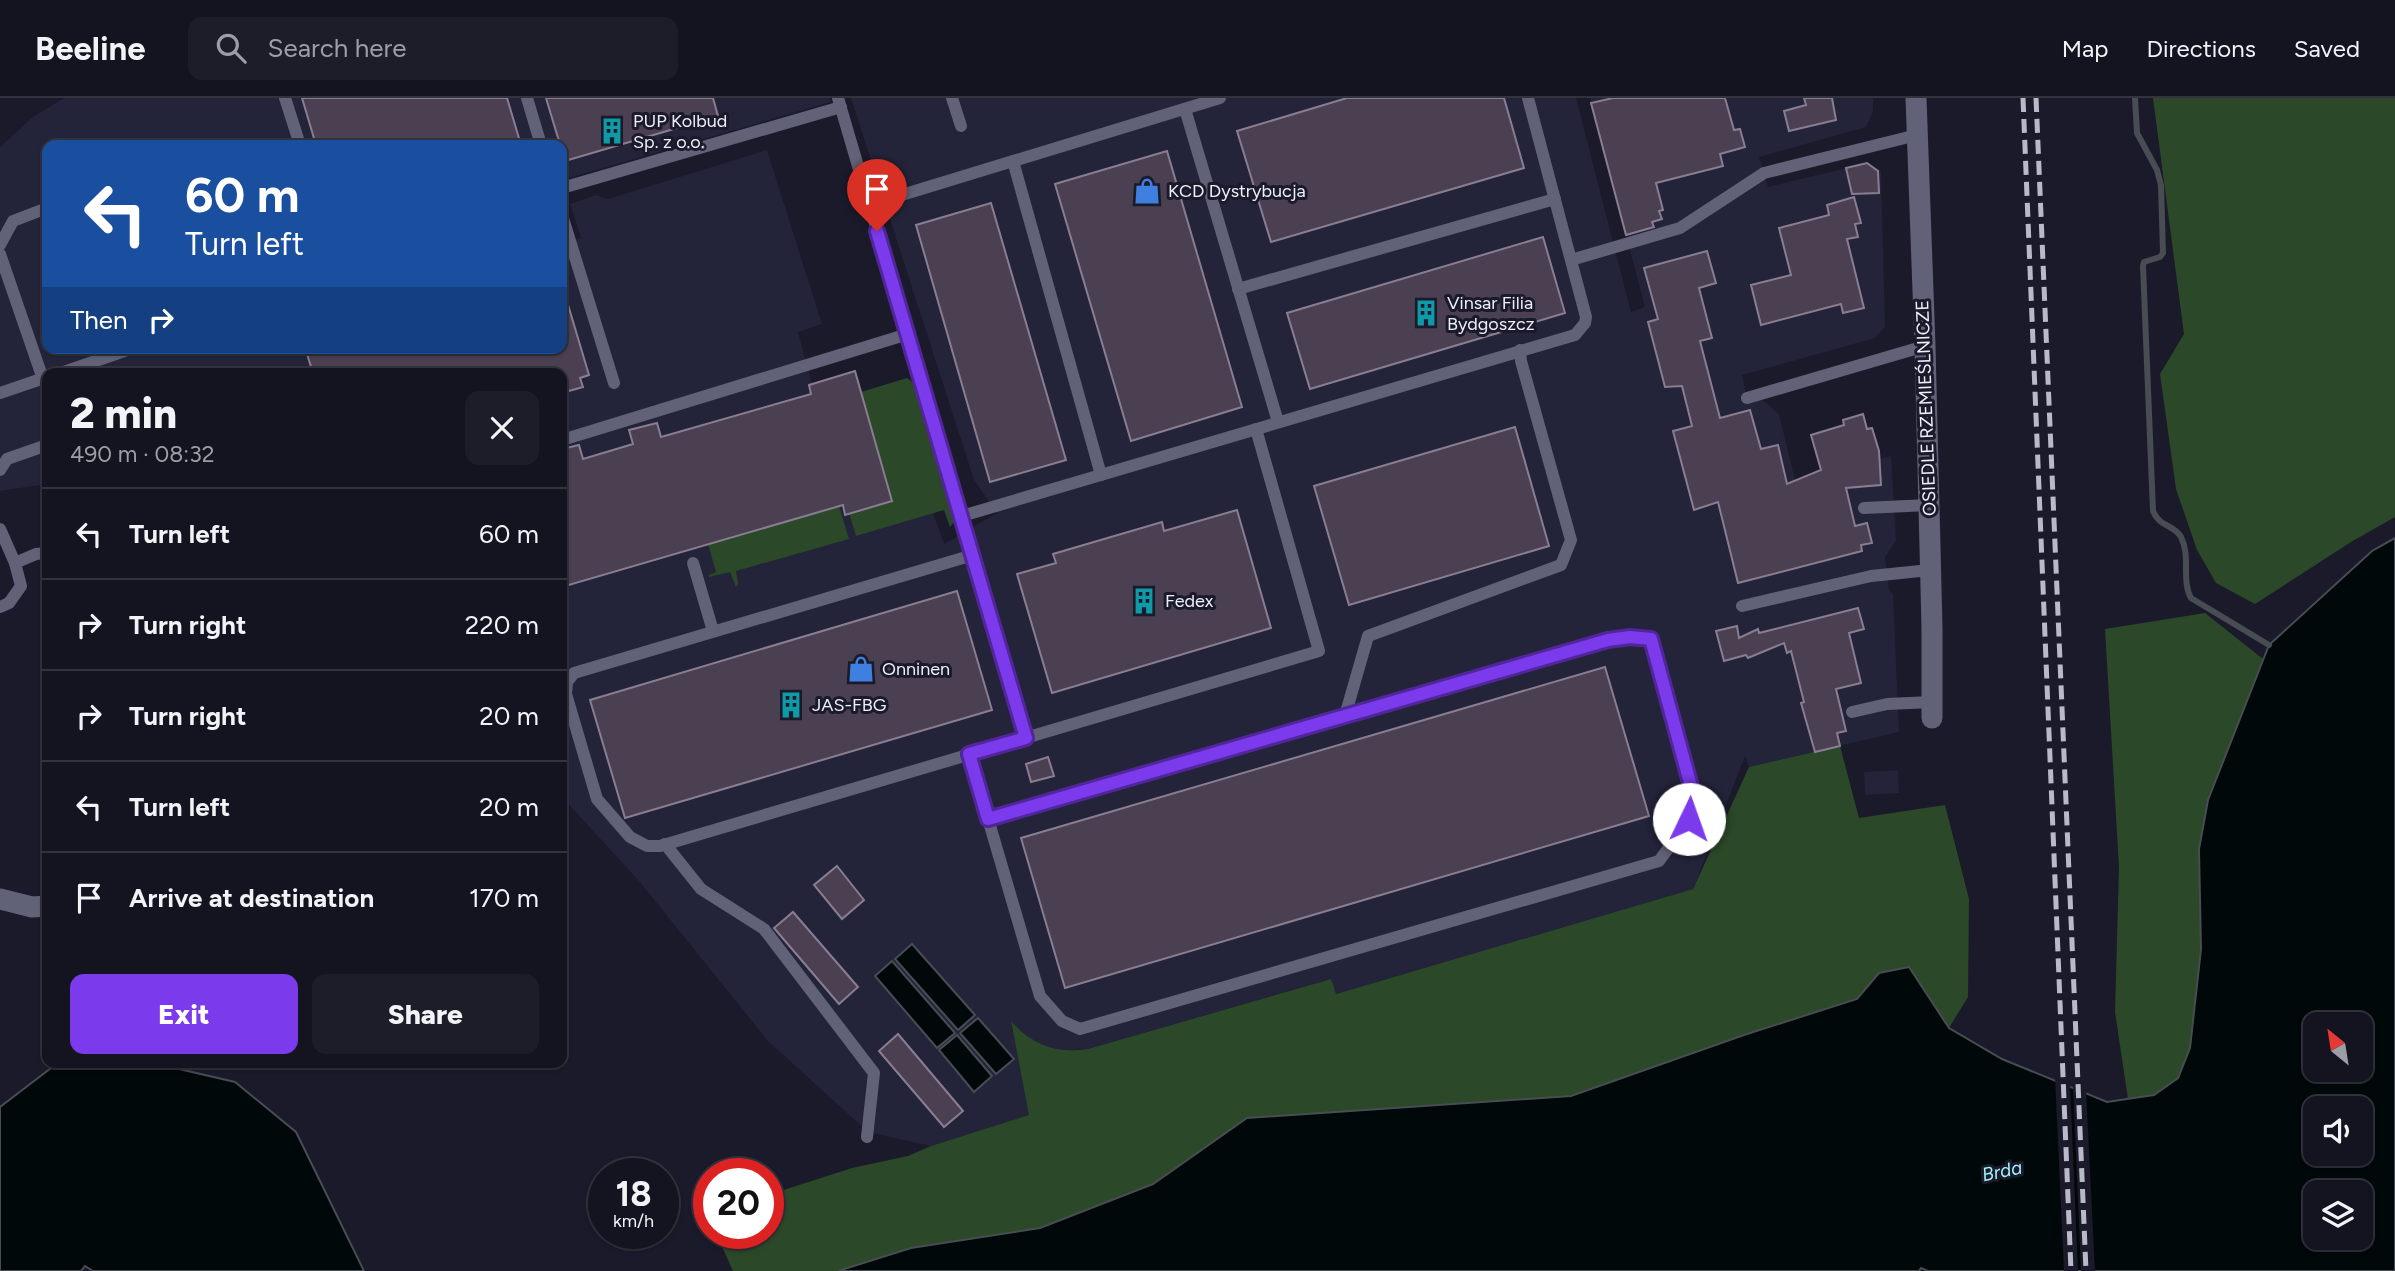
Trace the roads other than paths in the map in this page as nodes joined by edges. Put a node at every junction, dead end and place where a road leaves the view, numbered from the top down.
1 (285, 98) edge
2 (527, 98) edge
3 (952, 98) edge
4 (1220, 98) edge
5 (1528, 98) edge
6 (1916, 98) edge
7 (839, 102) edge
8 (1185, 109) junction
9 (961, 125) dead end
10 (1917, 135) junction
11 (298, 140) edge
12 (540, 140) edge
13 (1013, 161) junction
14 (567, 186) edge
15 (1555, 199) junction
16 (869, 205) junction
17 (42, 210) edge
18 (567, 231) edge
19 (0, 245) edge
20 (0, 254) edge
21 (1571, 260) junction
22 (1238, 289) junction
23 (908, 334) junction
24 (1925, 346) junction
25 (1520, 350) junction
26 (116, 354) edge
27 (75, 368) edge
28 (42, 370) edge
29 (42, 379) edge
30 (614, 383) dead end
31 (0, 393) edge
32 (1747, 398) dead end
33 (1278, 422) junction
34 (1256, 429) junction
35 (567, 438) edge
36 (42, 447) edge
37 (0, 470) edge
38 (1101, 475) junction
39 (1929, 505) junction
40 (1864, 508) dead end
41 (962, 516) junction
42 (0, 529) edge
43 (42, 553) edge
44 (973, 555) junction
45 (15, 563) junction
46 (693, 563) dead end
47 (1930, 570) junction
48 (1742, 606) dead end
49 (0, 607) edge
50 (713, 631) junction
51 (567, 682) edge
52 (567, 697) edge
53 (1932, 710) joint
54 (1852, 712) dead end
55 (1345, 716) junction
56 (1026, 738) junction
57 (969, 754) junction
58 (988, 819) junction
59 (665, 844) junction
60 (0, 899) edge
61 (42, 906) edge
62 (867, 1136) dead end

1 - 11 lane
2 - 12 lane
3 - 9 lane
4 - 8 lane
5 - 15 lane
6 - 10 street, OSIEDLE RZEMIEŚLNICZE
7 - 14 lane
7 - 16 lane
8 - 13 lane
8 - 22 lane
10 - 21 lane
10 - 24 street, OSIEDLE RZEMIEŚLNICZE
13 - 16 lane
13 - 38 lane
15 - 21 lane
15 - 22 lane
16 - 23 lane
17 - 19 lane
18 - 30 lane
20 - 28 lane
21 - 25 lane
22 - 33 lane
23 - 35 lane
23 - 41 lane
24 - 32 lane
24 - 39 street, OSIEDLE RZEMIEŚLNICZE
25 - 33 lane
25 - 55 lane
26 - 27 lane
29 - 31 lane
33 - 34 lane
34 - 38 lane
34 - 56 lane
36 - 37 lane
38 - 41 lane
39 - 40 lane
39 - 47 street, OSIEDLE RZEMIEŚLNICZE
41 - 44 lane
42 - 45 lane
43 - 45 lane
44 - 50 lane
44 - 56 lane
45 - 49 lane
46 - 50 lane
47 - 48 lane
47 - 53 street, OSIEDLE RZEMIEŚLNICZE
50 - 51 lane
52 - 59 lane
53 - 54 lane
55 - 58 lane
55 - 58 lane
56 - 57 lane
57 - 58 lane
57 - 59 lane
59 - 62 lane
60 - 61 street

